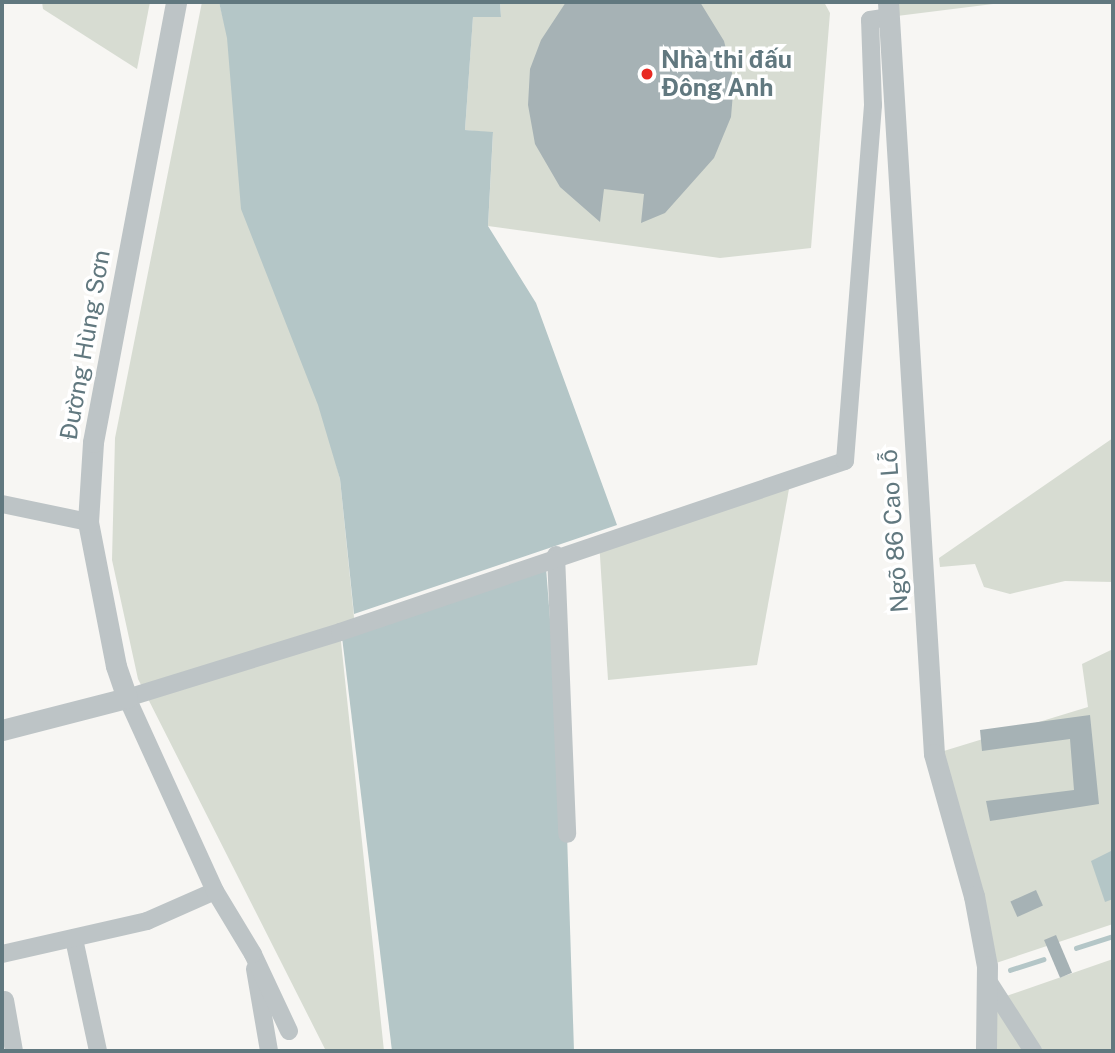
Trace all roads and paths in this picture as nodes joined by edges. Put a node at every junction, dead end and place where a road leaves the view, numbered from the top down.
1 (176, 2) edge
2 (888, 9) edge
3 (2, 504) edge
4 (88, 522) junction
5 (556, 555) junction
6 (127, 698) junction
7 (3, 726) edge
8 (567, 834) dead end
9 (215, 891) junction
10 (74, 939) junction
11 (2, 954) edge
12 (253, 954) junction
13 (990, 984) junction
14 (5, 1000) dead end
15 (289, 1031) dead end
16 (15, 1051) edge
17 (98, 1051) edge
18 (269, 1051) edge
19 (986, 1051) edge
20 (1033, 1051) edge

1 - 4 street, Đường Hùng Sơn
2 - 5 street
2 - 13 street, Ngõ 86 Cao Lỗ
3 - 4 street
4 - 6 street, Đường Hùng Sơn
5 - 6 street
5 - 8 street
6 - 7 street
6 - 9 street
9 - 10 street
9 - 12 street
10 - 11 street
10 - 17 street
12 - 15 street
12 - 18 street
13 - 19 street, Ngõ 86 Cao Lỗ
13 - 20 street
14 - 16 street

